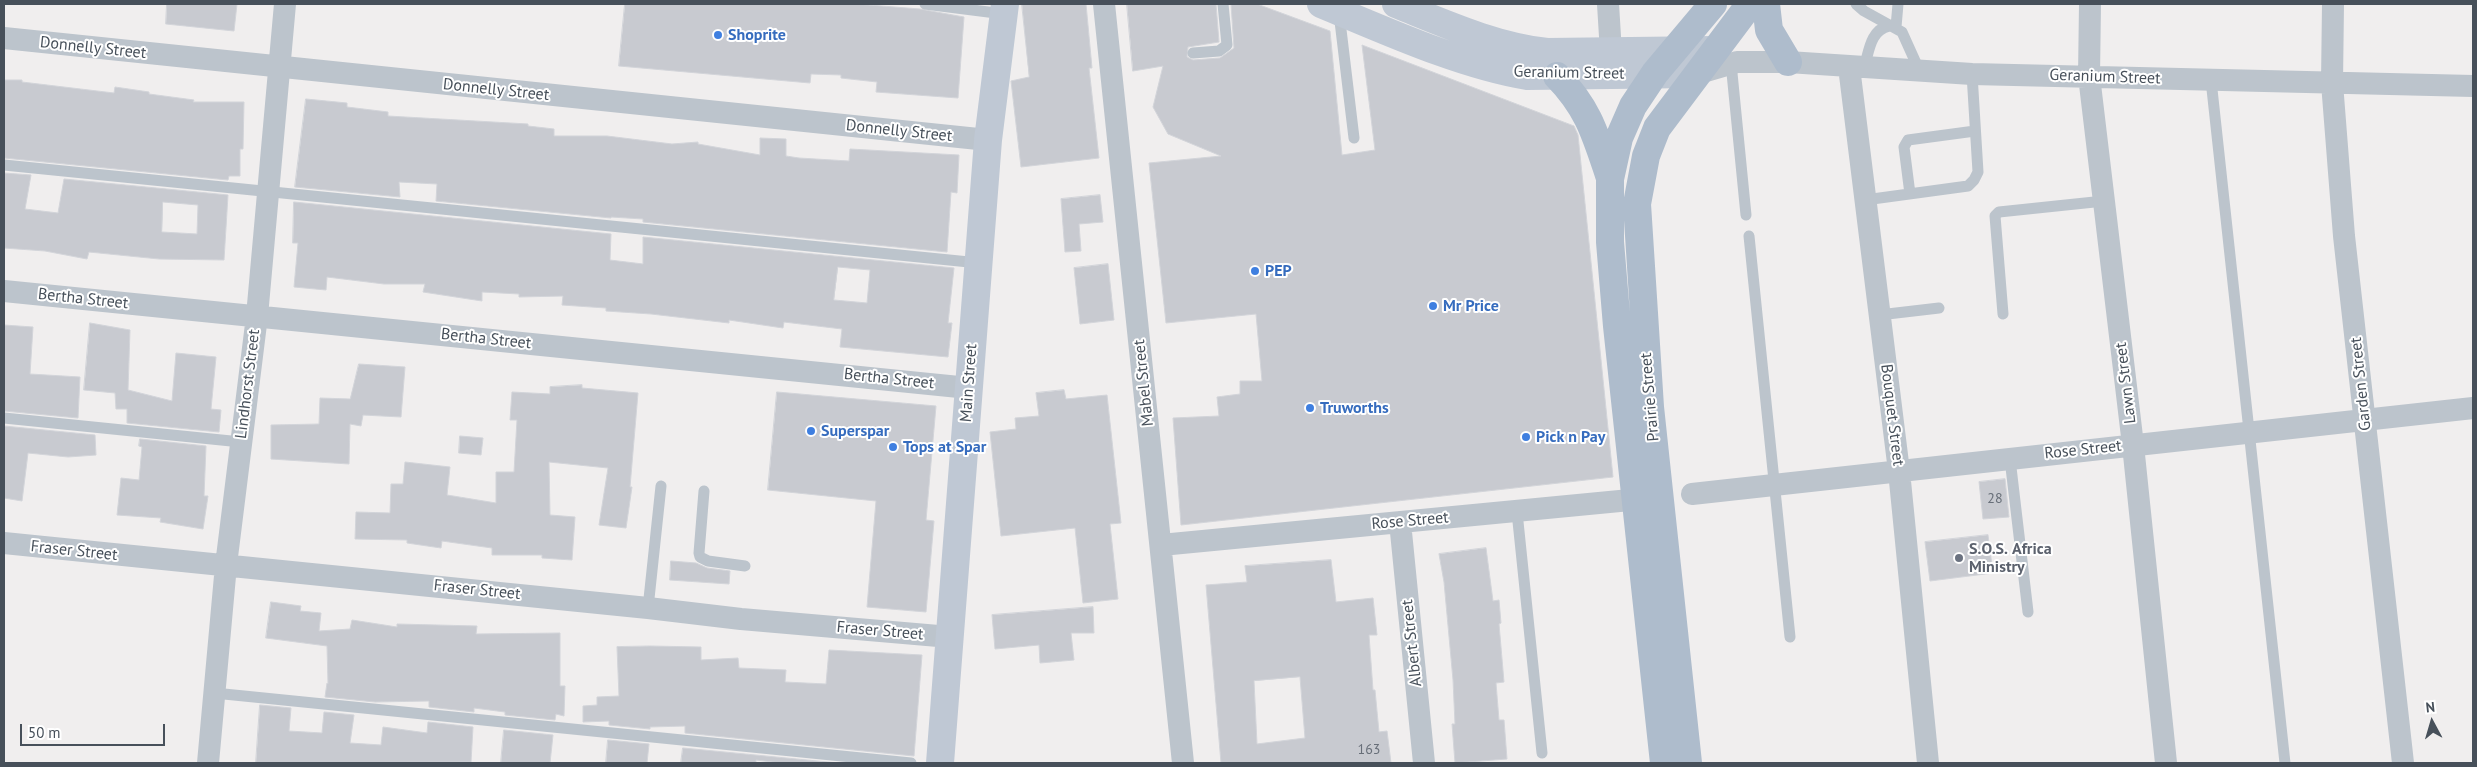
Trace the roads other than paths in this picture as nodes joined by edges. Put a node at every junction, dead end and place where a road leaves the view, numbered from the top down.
1 (285, 4) edge
2 (925, 4) edge
3 (1104, 4) edge
4 (1224, 4) edge
5 (1396, 4) edge
6 (1608, 4) edge
7 (1713, 4) edge
8 (1750, 4) edge
9 (1766, 4) edge
10 (1856, 4) edge
11 (1898, 4) edge
12 (2090, 4) edge
13 (2333, 4) edge
14 (1330, 8) edge
15 (1004, 9) edge
16 (1893, 26) junction
17 (4, 38) edge
18 (1675, 49) junction
19 (1193, 53) dead end
20 (1727, 58) junction
21 (1788, 62) junction
22 (1612, 63) junction
23 (278, 68) junction
24 (1856, 68) junction
25 (1920, 72) junction
26 (1655, 74) junction
27 (1696, 74) junction
28 (1972, 74) junction
29 (1557, 76) junction
30 (2089, 76) junction
31 (2211, 80) junction
32 (2332, 83) junction
33 (2473, 86) edge
34 (1975, 131) junction
35 (1354, 138) dead end
36 (988, 140) junction
37 (4, 165) edge
38 (1610, 179) junction
39 (267, 191) junction
40 (1910, 194) junction
41 (1865, 200) junction
42 (2104, 201) junction
43 (1746, 214) dead end
44 (1749, 236) dead end
45 (979, 263) junction
46 (4, 291) edge
47 (1939, 308) dead end
48 (1879, 314) junction
49 (2003, 314) dead end
50 (257, 316) junction
51 (969, 388) junction
52 (2473, 408) edge
53 (4, 418) edge
54 (2364, 419) junction
55 (2248, 434) junction
56 (241, 442) junction
57 (2134, 445) junction
58 (2010, 458) junction
59 (1899, 471) junction
60 (1773, 485) junction
61 (661, 486) dead end
62 (704, 491) dead end
63 (1692, 494) dead end
64 (1647, 499) junction
65 (1517, 512) junction
66 (1400, 522) junction
67 (4, 543) edge
68 (1161, 545) junction
69 (226, 565) junction
70 (745, 566) dead end
71 (648, 608) junction
72 (2028, 612) dead end
73 (950, 637) junction
74 (1790, 637) dead end
75 (214, 693) junction
76 (1542, 753) dead end
77 (208, 763) edge
78 (911, 763) edge
79 (940, 763) edge
80 (1183, 763) edge
81 (1424, 763) edge
82 (1664, 763) edge
83 (1688, 763) edge
84 (1928, 763) edge
85 (2166, 763) edge
86 (2285, 763) edge
87 (2403, 763) edge

1 - 23 street, Lindhorst Street
2 - 15 lane
3 - 68 street, Mabel Street
4 - 19 lane
5 - 22 main road, Geranium Street
6 - 22 street
7 - 18 main road, Prairie Street
8 - 20 main road, Prairie Street
9 - 21 main road
10 - 16 lane
11 - 16 lane
12 - 30 street, Lawn Street
13 - 32 street, Garden Street
14 - 29 main road, Geranium Street
14 - 35 lane
15 - 36 main road, Main Street
16 - 24 lane
16 - 25 lane
17 - 23 street, Donnelly Street
18 - 20 main road, Geranium Street
18 - 22 main road, Geranium Street
18 - 26 main road, Prairie Street
20 - 21 street, Geranium Street
20 - 27 main road, Prairie Street
20 - 43 lane
21 - 24 street, Geranium Street
22 - 26 main road, Geranium Street
22 - 29 main road, Geranium Street
23 - 36 street, Donnelly Street
23 - 39 street, Lindhorst Street
24 - 25 street, Geranium Street
24 - 41 street, Bouquet Street
25 - 28 street, Geranium Street
26 - 27 main road, Geranium Street
26 - 38 main road, Prairie Street
27 - 64 main road, Prairie Street
28 - 30 street, Geranium Street
28 - 34 lane
29 - 38 main road
30 - 31 street, Geranium Street
30 - 42 street, Lawn Street
31 - 32 street, Geranium Street
31 - 55 lane
32 - 33 street, Geranium Street
32 - 54 street, Garden Street
34 - 40 lane
34 - 40 lane
36 - 45 main road, Main Street
37 - 39 lane
38 - 64 main road, Prairie Street
39 - 45 lane
39 - 50 street, Lindhorst Street
40 - 41 lane
41 - 48 street, Bouquet Street
42 - 49 lane
42 - 57 street, Lawn Street
44 - 60 lane
45 - 51 main road, Main Street
46 - 50 street, Bertha Street
47 - 48 lane
48 - 59 street, Bouquet Street
50 - 51 street, Bertha Street
50 - 56 street, Lindhorst Street
51 - 73 main road, Main Street
52 - 54 street, Rose Street
53 - 56 lane
54 - 55 street, Rose Street
54 - 87 street, Garden Street
55 - 57 street, Rose Street
55 - 86 lane
56 - 69 street, Lindhorst Street
57 - 58 street, Rose Street
57 - 85 street, Lawn Street
58 - 59 street, Rose Street
58 - 72 lane
59 - 60 street, Rose Street
59 - 84 street, Bouquet Street
60 - 63 street, Rose Street
60 - 74 lane
61 - 71 lane
62 - 70 lane
64 - 65 street, Rose Street
64 - 82 main road, Prairie Street
64 - 83 main road, Prairie Street
65 - 66 street, Rose Street
65 - 76 lane
66 - 68 street, Rose Street
66 - 81 street, Albert Street
67 - 69 street, Fraser Street
68 - 80 street, Mabel Street
69 - 71 street, Fraser Street
69 - 75 street, Lindhorst Street
71 - 73 street, Fraser Street
73 - 79 main road, Main Street
75 - 77 street, Lindhorst Street
75 - 78 lane

